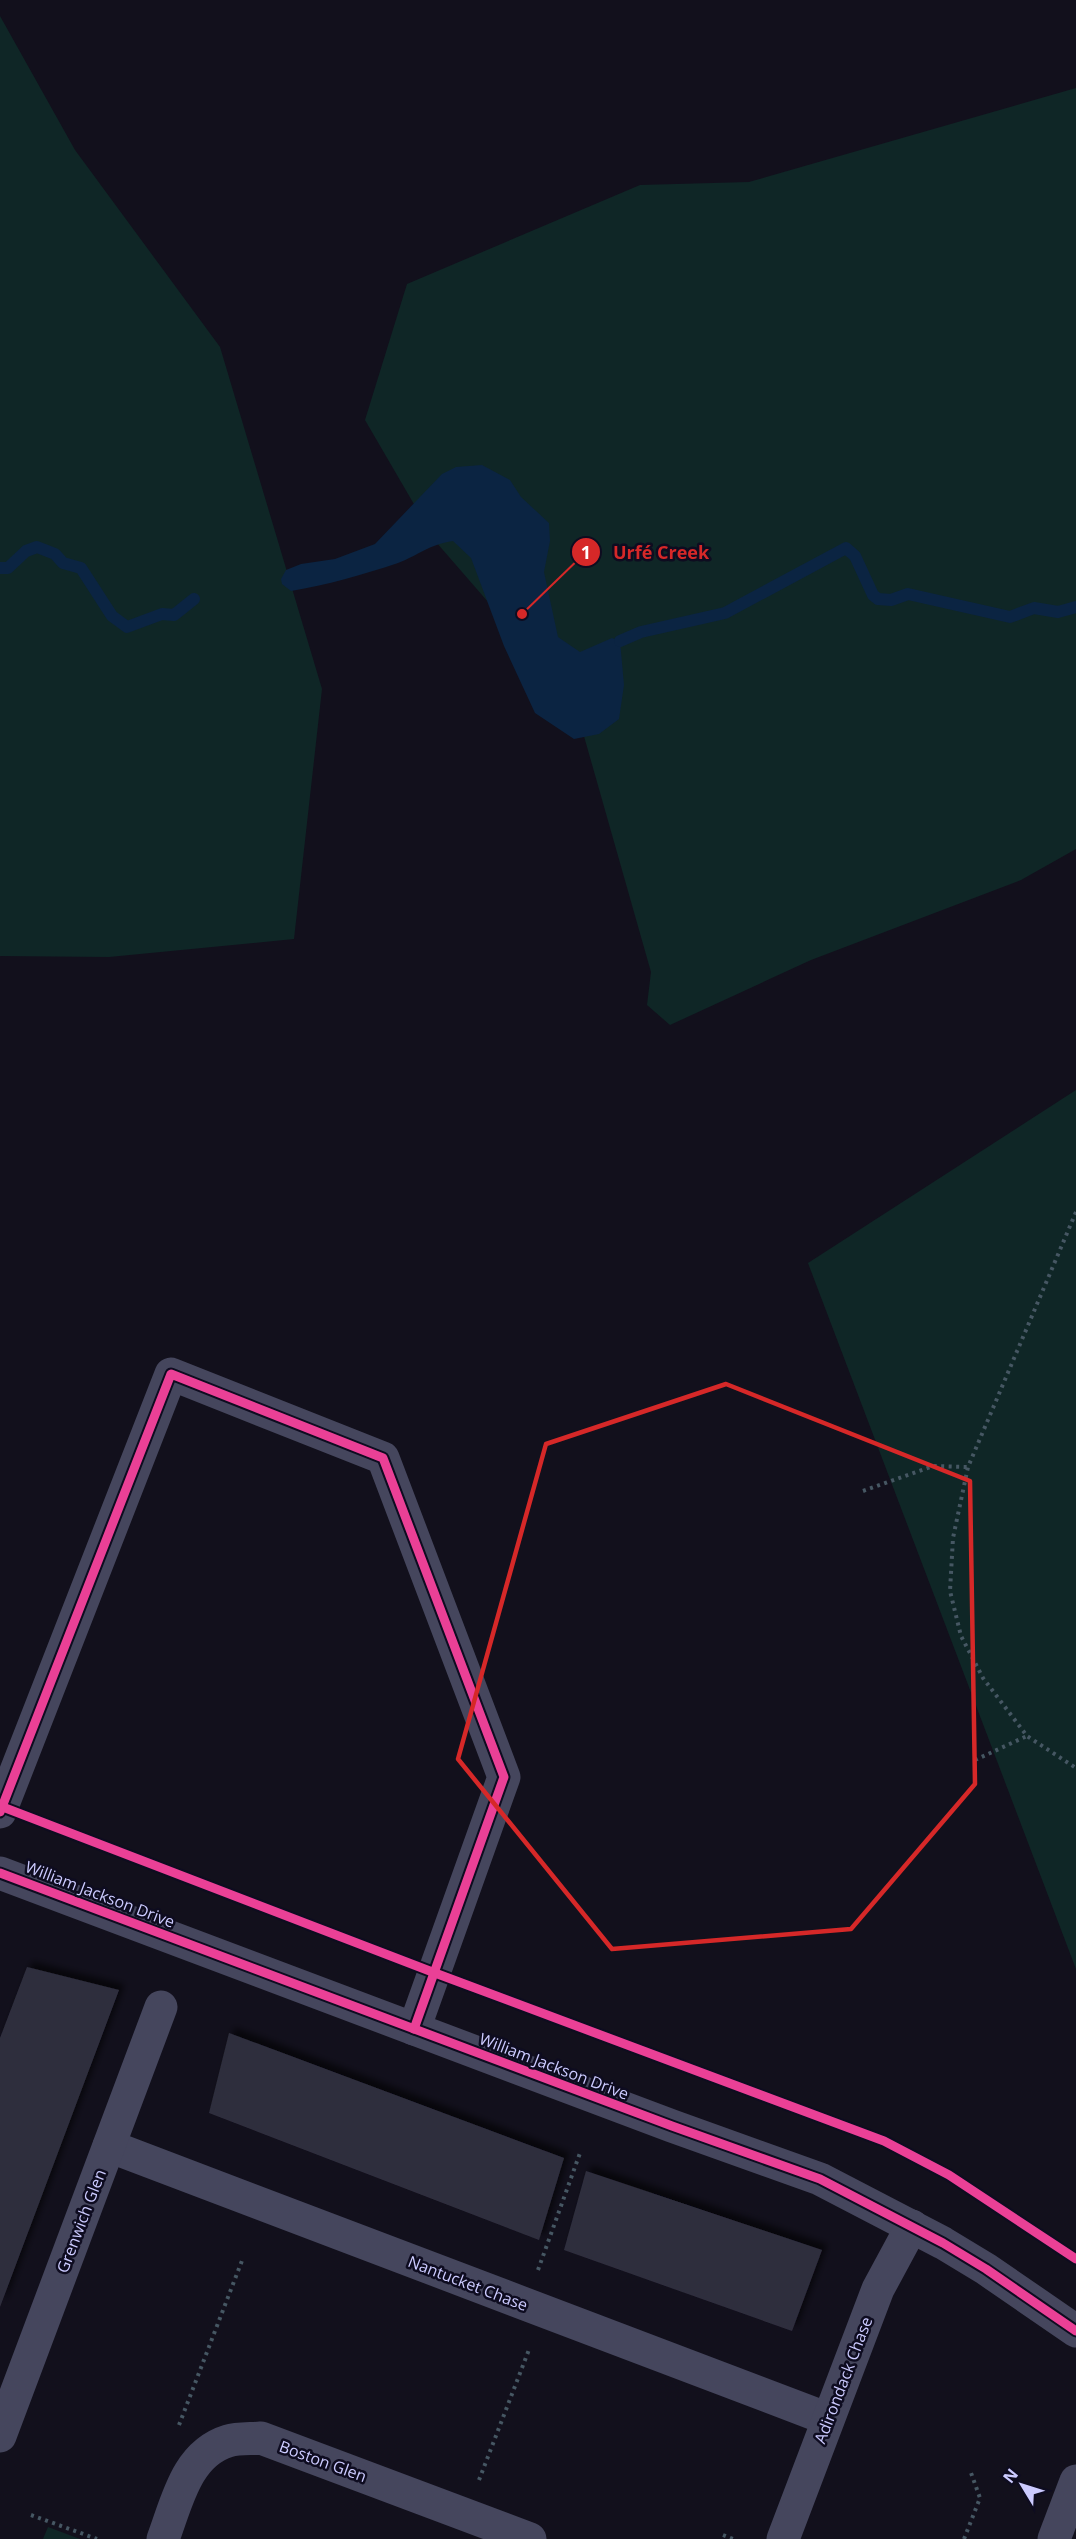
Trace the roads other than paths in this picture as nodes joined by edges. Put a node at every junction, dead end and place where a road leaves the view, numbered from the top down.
1 (0, 1812) edge
2 (0, 1873) edge
3 (161, 2007) dead end
4 (414, 2029) junction
5 (109, 2146) junction
6 (912, 2226) junction
7 (1076, 2331) edge
8 (828, 2419) junction
9 (0, 2436) edge
10 (1076, 2481) edge
11 (163, 2539) edge
12 (530, 2539) edge
13 (783, 2539) edge
14 (1054, 2539) edge

1 - 4 street
2 - 4 street, William Jackson Drive
3 - 5 street, Grenwich Glen
4 - 6 street, William Jackson Drive
5 - 8 street, Nantucket Chase
5 - 9 street, Grenwich Glen
6 - 7 street, William Jackson Drive
6 - 8 street, Adirondack Chase
8 - 13 street, Adirondack Chase
10 - 14 street
11 - 12 street, Boston Glen

